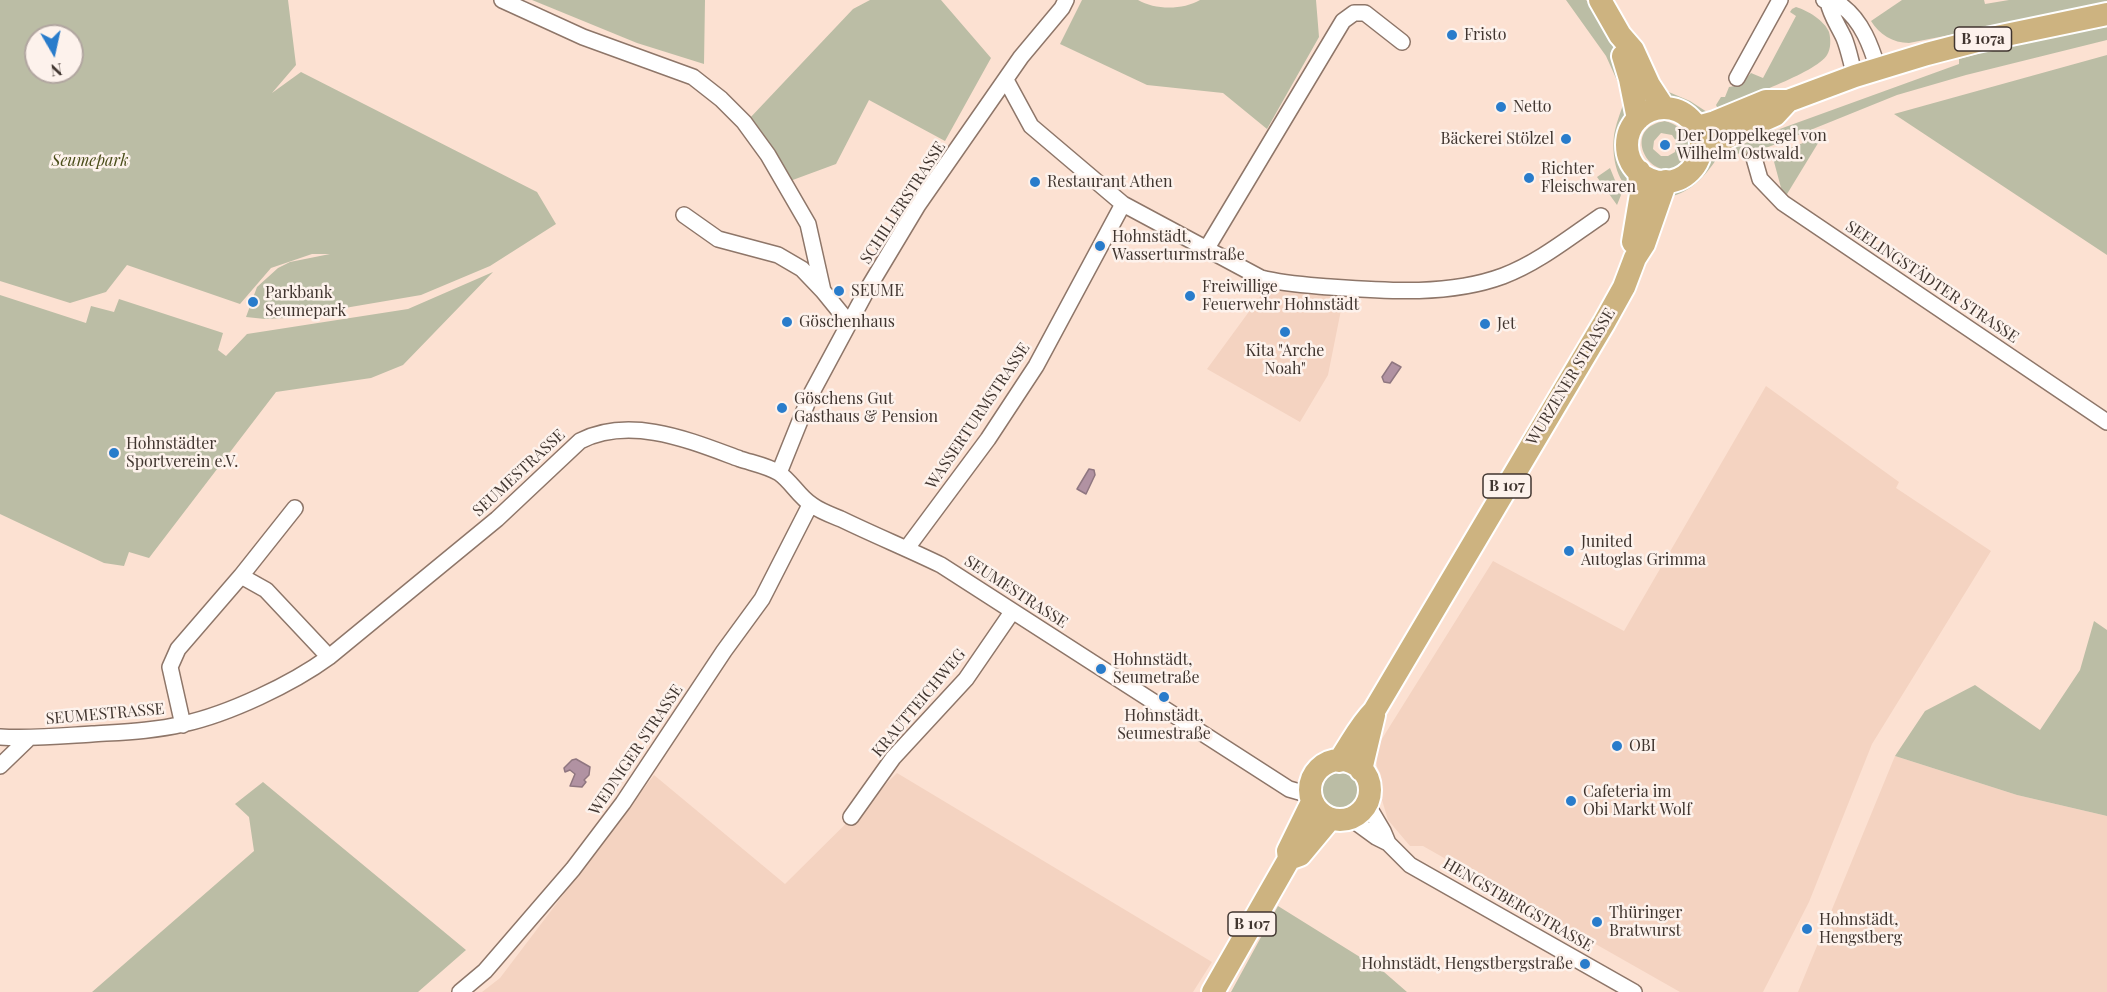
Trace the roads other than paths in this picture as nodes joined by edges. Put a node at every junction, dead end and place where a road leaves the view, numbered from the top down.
1 (502, 0) edge
2 (1066, 0) edge
3 (1600, 0) edge
4 (1780, 0) edge
5 (1826, 1) edge
6 (2107, 14) edge
7 (1620, 35) junction
8 (1402, 42) dead end
9 (1878, 69) junction
10 (1855, 76) junction
11 (1737, 78) dead end
12 (1006, 80) junction
13 (1788, 101) junction
14 (1664, 108) junction
15 (1638, 119) junction
16 (1696, 127) junction
17 (1700, 152) junction
18 (1754, 158) dead end
19 (1639, 171) junction
20 (1666, 181) junction
21 (1123, 204) junction
22 (684, 215) dead end
23 (1601, 216) dead end
24 (1207, 248) junction
25 (1635, 258) junction
26 (823, 291) junction
27 (849, 323) junction
28 (2107, 422) edge
29 (779, 473) junction
30 (810, 505) junction
31 (295, 508) dead end
32 (907, 548) junction
33 (241, 576) junction
34 (1012, 612) junction
35 (329, 657) junction
36 (1374, 711) junction
37 (183, 724) junction
38 (0, 737) edge
39 (28, 739) junction
40 (1339, 760) junction
41 (0, 766) edge
42 (1361, 770) junction
43 (1311, 799) junction
44 (1349, 814) junction
45 (851, 817) dead end
46 (1388, 843) junction
47 (1289, 859) junction
48 (460, 992) edge
49 (1213, 992) edge
50 (1634, 992) edge

1 - 26 street
2 - 12 street, SCHILLERSTRASSE
3 - 7 main road
4 - 11 street
5 - 9 street
5 - 10 street
6 - 9 main road, B 107a
7 - 14 main road
7 - 15 main road
8 - 24 street
9 - 10 main road, B 107a
10 - 13 main road, B 107a
12 - 21 street
12 - 27 street, SCHILLERSTRASSE
13 - 16 main road, B 107a
13 - 17 main road, B 107a
14 - 15 main road
14 - 16 main road
15 - 19 main road, WURZENER STRASSE / B 107
16 - 17 main road
17 - 20 main road
18 - 28 street, SEELINGSTÄDTER STRASSE
19 - 20 main road
19 - 25 main road, WURZENER STRASSE / B 107
20 - 25 main road, WURZENER STRASSE / B 107
21 - 24 street
21 - 32 street, WASSERTURMSTRASSE
22 - 26 street
23 - 24 street
25 - 36 main road, WURZENER STRASSE / B 107
26 - 27 street
27 - 29 street, SCHILLERSTRASSE
29 - 30 street, SEUMESTRASSE
29 - 35 street, SEUMESTRASSE
30 - 32 street, SEUMESTRASSE
30 - 48 street, WEDNIGER STRASSE
31 - 33 street
32 - 34 street, SEUMESTRASSE
33 - 35 street
33 - 37 street
34 - 43 street, SEUMESTRASSE
34 - 45 street, KRAUTTEICHWEG
35 - 37 street, SEUMESTRASSE
36 - 40 main road, WURZENER STRASSE / B 107
36 - 42 main road, WURZENER STRASSE / B 107
37 - 39 street, SEUMESTRASSE
38 - 39 street, SEUMESTRASSE
39 - 41 street
40 - 42 main road
40 - 43 main road, WURZENER STRASSE / B 107
42 - 44 main road, WURZENER STRASSE / B 107
43 - 44 main road
43 - 47 main road, WURZENER STRASSE / B 107
44 - 46 street, HENGSTBERGSTRASSE
44 - 46 street, HENGSTBERGSTRASSE
44 - 47 main road, WURZENER STRASSE / B 107
46 - 50 street, HENGSTBERGSTRASSE
47 - 49 main road, WURZENER STRASSE / B 107

